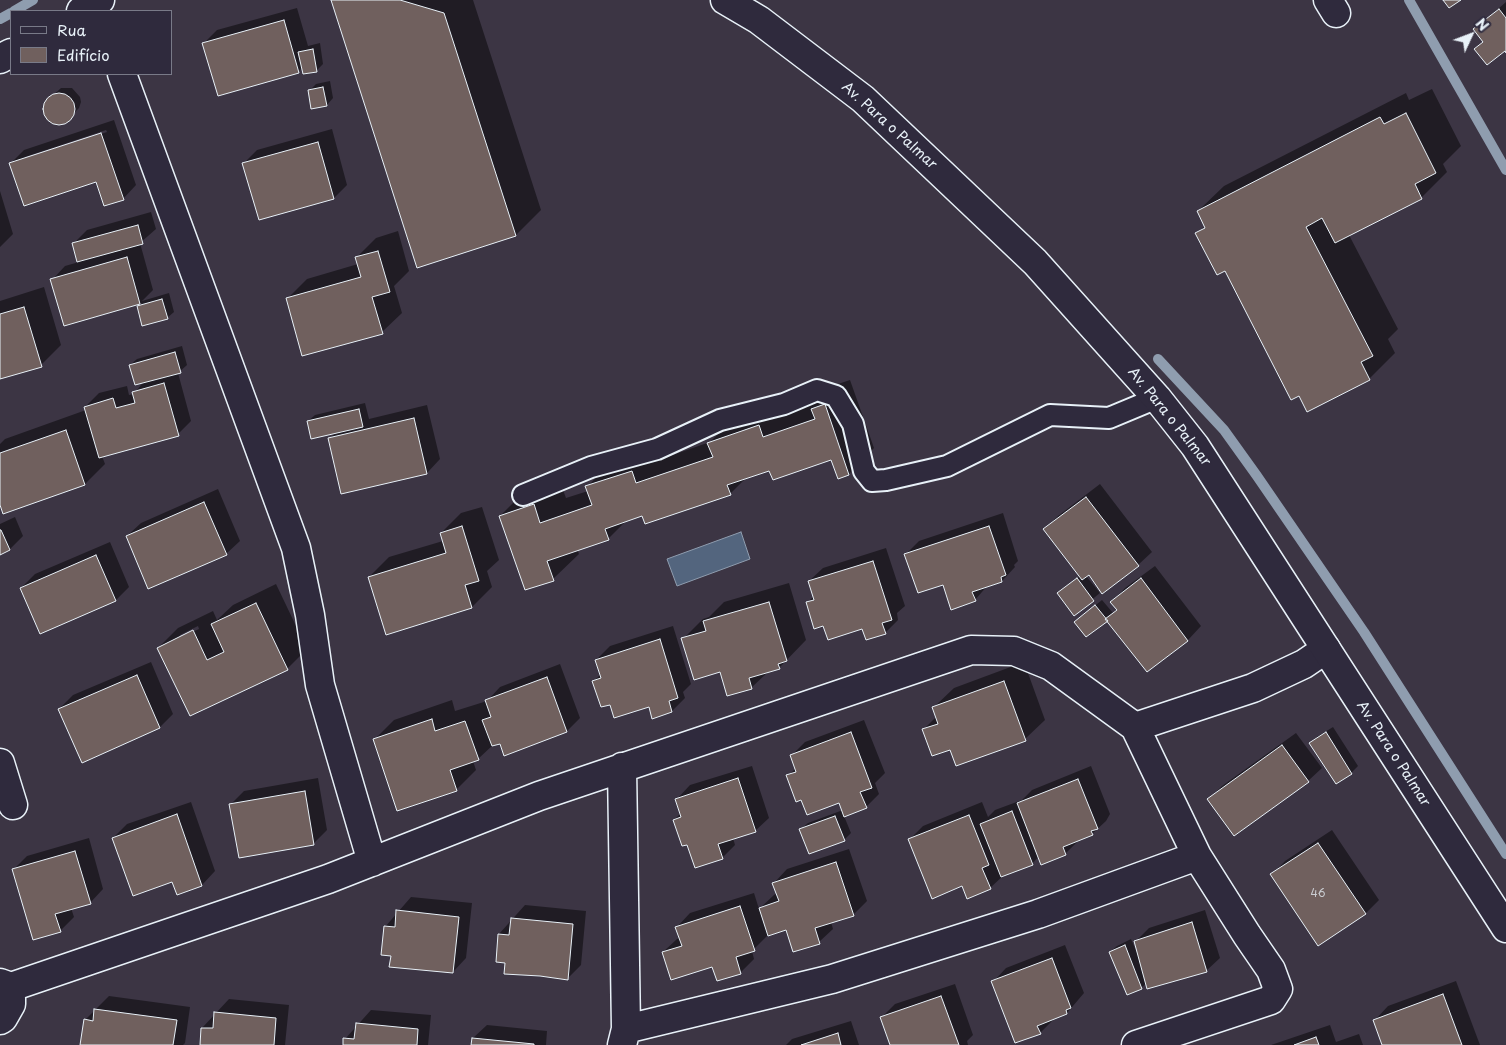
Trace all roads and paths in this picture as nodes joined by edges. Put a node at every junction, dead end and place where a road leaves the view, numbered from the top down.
1 (725, 0) edge
2 (122, 75) edge
3 (1157, 398) junction
4 (523, 495) dead end
5 (1326, 649) junction
6 (1135, 727) junction
7 (0, 763) edge
8 (622, 767) junction
9 (13, 805) dead end
10 (1198, 856) junction
11 (372, 862) junction
12 (1506, 928) edge
13 (6, 985) edge
14 (0, 1020) edge
15 (624, 1037) edge
16 (1136, 1045) edge

1 - 3 street, Av. Para o Palmar
2 - 11 street
3 - 4 lane
3 - 5 street, Av. Para o Palmar
5 - 6 street
5 - 12 street, Av. Para o Palmar
6 - 8 street
6 - 10 street
7 - 9 street
8 - 11 street
8 - 15 street
10 - 15 street
10 - 16 street
11 - 13 street
13 - 14 street

